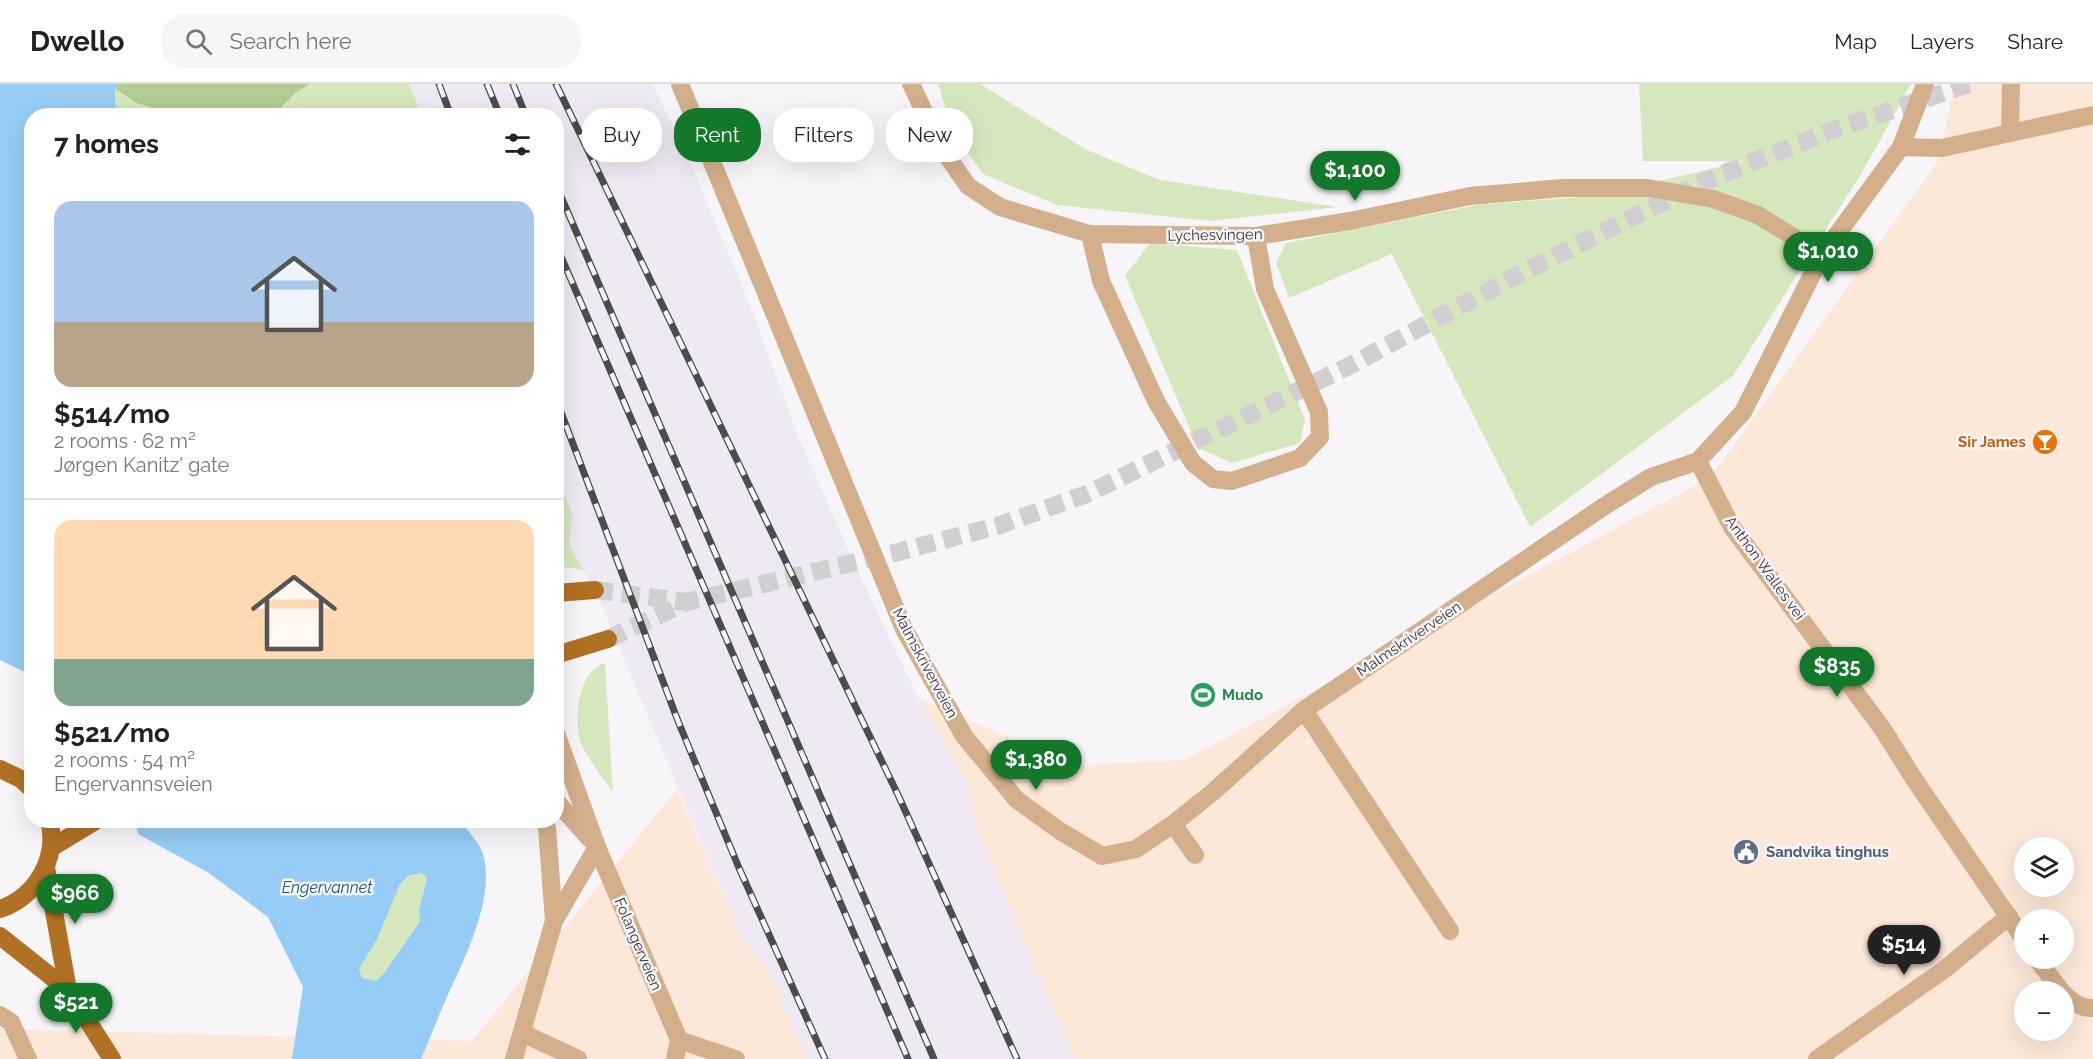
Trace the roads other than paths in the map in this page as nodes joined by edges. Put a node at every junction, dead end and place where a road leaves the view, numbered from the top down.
1 (680, 84) edge
2 (911, 84) edge
3 (1925, 84) edge
4 (2011, 84) edge
5 (2093, 115) edge
6 (2010, 133) junction
7 (1901, 147) junction
8 (1090, 234) junction
9 (1256, 236) junction
10 (1822, 255) junction
11 (1698, 461) junction
12 (595, 590) tunnel mouth
13 (564, 592) edge
14 (608, 639) tunnel mouth
15 (564, 653) edge
16 (1304, 710) junction
17 (564, 755) edge
18 (0, 769) edge
19 (24, 780) edge
20 (564, 810) edge
21 (1173, 824) junction
22 (50, 828) edge
23 (84, 828) edge
24 (547, 828) edge
25 (597, 847) junction
26 (51, 848) junction
27 (1195, 855) dead end
28 (46, 867) junction
29 (0, 909) edge
30 (2009, 916) junction
31 (554, 921) junction
32 (2014, 924) edge
33 (1450, 931) dead end
34 (0, 936) edge
35 (2044, 969) edge
36 (2054, 981) edge
37 (68, 990) junction
38 (2074, 1002) edge
39 (2093, 1008) edge
40 (0, 1015) edge
41 (522, 1033) junction
42 (679, 1040) junction
43 (28, 1059) edge
44 (112, 1059) edge
45 (514, 1059) edge
46 (578, 1059) edge
47 (675, 1059) edge
48 (736, 1059) edge
49 (1817, 1059) edge

1 - 21 street, Malmskriverveien
2 - 8 street, Lychesvingen
3 - 7 street
4 - 6 street
5 - 6 street
6 - 7 street
7 - 10 street
8 - 9 street, Lychesvingen
8 - 9 street
9 - 10 street, Lychesvingen
10 - 11 street
11 - 16 street, Malmskriverveien
11 - 30 street, Anthon Walles vei
12 - 13 main road
14 - 15 main road
16 - 21 street, Malmskriverveien
16 - 33 street
17 - 25 street, Folangerveien
18 - 19 main road
20 - 25 street
21 - 27 street
22 - 26 main road
23 - 26 main road
24 - 31 street
25 - 31 street
25 - 42 street, Folangerveien
26 - 28 main road
28 - 29 main road
28 - 37 main road
30 - 32 street, Anthon Walles vei
30 - 49 street
31 - 41 street
34 - 37 main road
35 - 36 street
37 - 44 main road
38 - 39 street
40 - 43 street
41 - 45 street
41 - 46 street
42 - 47 street
42 - 48 street

